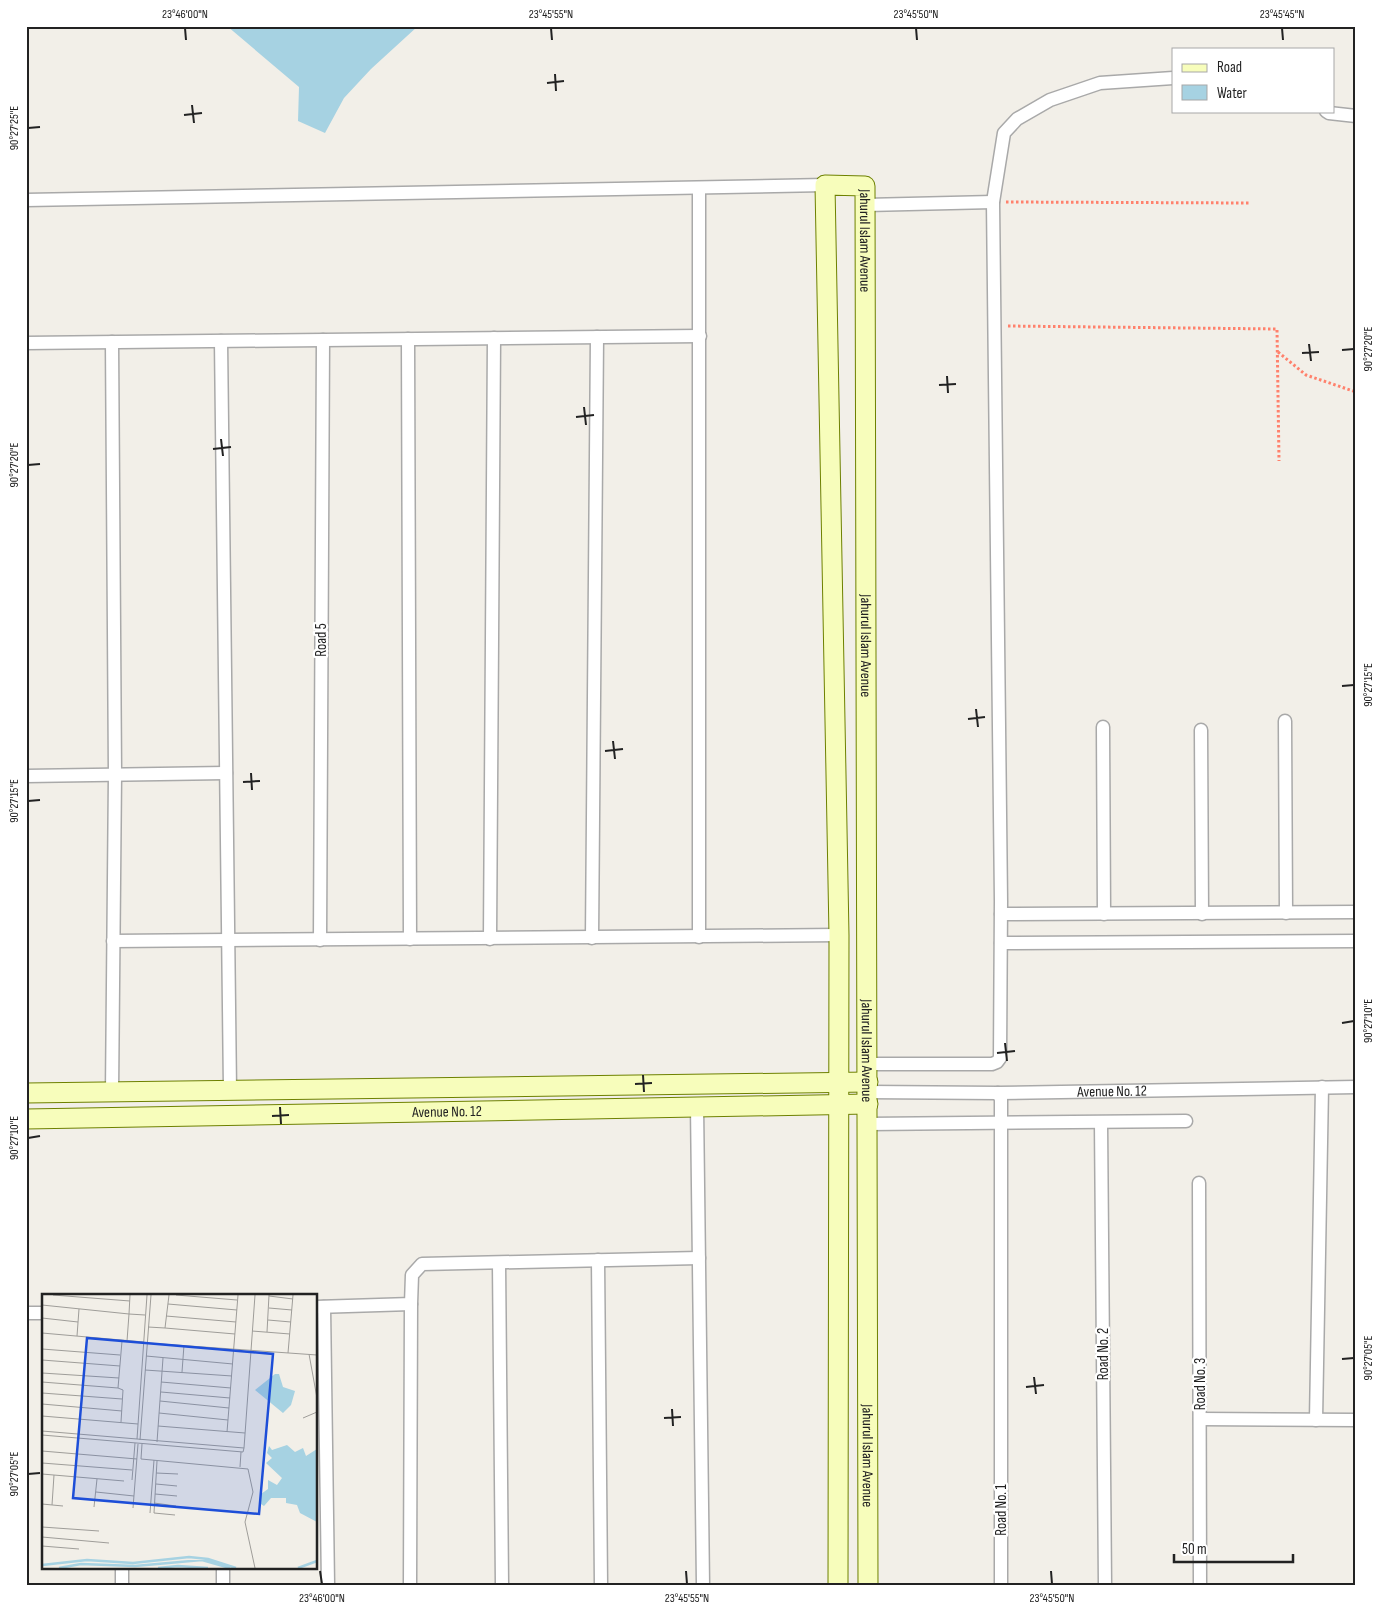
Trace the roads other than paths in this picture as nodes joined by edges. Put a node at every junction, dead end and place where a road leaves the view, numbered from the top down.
1 (1172, 78) edge
2 (1327, 112) edge
3 (1356, 116) edge
4 (825, 186) junction
5 (699, 188) junction
6 (26, 200) edge
7 (993, 202) junction
8 (866, 205) junction
9 (700, 336) junction
10 (597, 337) junction
11 (494, 338) junction
12 (408, 339) junction
13 (323, 340) junction
14 (221, 341) junction
15 (112, 342) junction
16 (26, 343) edge
17 (1285, 721) dead end
18 (1103, 727) dead end
19 (1201, 730) dead end
20 (226, 773) junction
21 (115, 774) junction
22 (26, 776) edge
23 (1356, 912) edge
24 (1286, 913) junction
25 (1001, 914) junction
26 (1104, 914) junction
27 (1202, 914) junction
28 (839, 935) junction
29 (699, 937) junction
30 (592, 938) junction
31 (410, 939) junction
32 (490, 939) junction
33 (228, 940) junction
34 (320, 940) junction
35 (113, 941) junction
36 (1356, 941) edge
37 (1001, 943) junction
38 (838, 1083) junction
39 (868, 1085) junction
40 (1322, 1087) junction
41 (1356, 1087) edge
42 (230, 1090) junction
43 (112, 1092) junction
44 (998, 1092) junction
45 (26, 1093) edge
46 (839, 1104) junction
47 (697, 1106) junction
48 (26, 1119) edge
49 (1186, 1121) dead end
50 (1101, 1123) junction
51 (868, 1124) junction
52 (1001, 1124) junction
53 (1199, 1184) dead end
54 (699, 1258) junction
55 (598, 1260) junction
56 (499, 1263) junction
57 (411, 1304) junction
58 (320, 1307) edge
59 (26, 1313) edge
60 (42, 1313) edge
61 (1200, 1419) junction
62 (1316, 1420) junction
63 (1356, 1420) edge
64 (122, 1568) edge
65 (223, 1568) edge
66 (122, 1585) edge
67 (223, 1585) edge
68 (328, 1585) edge
69 (410, 1585) edge
70 (502, 1585) edge
71 (601, 1585) edge
72 (703, 1585) edge
73 (838, 1585) edge
74 (868, 1585) edge
75 (1001, 1585) edge
76 (1105, 1585) edge
77 (1200, 1585) edge

1 - 7 street
2 - 3 street
4 - 5 street
4 - 8 street, Jahurul Islam Avenue
4 - 28 street, Jahurul Islam Avenue
5 - 6 street
5 - 9 street
7 - 8 street
7 - 25 street
8 - 39 street, Jahurul Islam Avenue
9 - 10 street
9 - 29 street
10 - 11 street
10 - 30 street
11 - 12 street
11 - 32 street
12 - 13 street
12 - 31 street
13 - 14 street
13 - 34 street, Road 5
14 - 15 street
14 - 20 street
15 - 16 street
15 - 21 street
17 - 24 street
18 - 26 street
19 - 27 street
20 - 21 street
20 - 33 street
21 - 22 street
21 - 35 street
23 - 24 street
24 - 27 street
25 - 26 street
25 - 37 street
26 - 27 street
28 - 29 street
28 - 38 street, Jahurul Islam Avenue
29 - 30 street
30 - 32 street
31 - 32 street
31 - 34 street
33 - 34 street
33 - 35 street
33 - 42 street
35 - 43 street
36 - 37 street
37 - 39 street
38 - 39 street, Avenue No. 12
38 - 42 street, Avenue No. 12
38 - 46 street, Jahurul Islam Avenue
39 - 44 street, Avenue No. 12
39 - 46 street, Avenue No. 12
39 - 51 street, Jahurul Islam Avenue
40 - 41 street, Avenue No. 12
40 - 44 street, Avenue No. 12
40 - 62 street
42 - 43 street, Avenue No. 12
43 - 45 street, Avenue No. 12
44 - 52 street, Road No. 1
46 - 47 street, Avenue No. 12
46 - 73 street, Jahurul Islam Avenue
47 - 48 street, Avenue No. 12
47 - 54 street
49 - 50 street
50 - 52 street
50 - 76 street, Road No. 2
51 - 52 street
51 - 74 street, Jahurul Islam Avenue
52 - 75 street, Road No. 1
53 - 61 street, Road No. 3
54 - 55 street
54 - 72 street
55 - 56 street
55 - 71 street
56 - 57 street
56 - 70 street
57 - 58 street
57 - 69 street
58 - 68 street
59 - 60 street
61 - 62 street
61 - 77 street, Road No. 3
62 - 63 street
64 - 66 street
65 - 67 street

